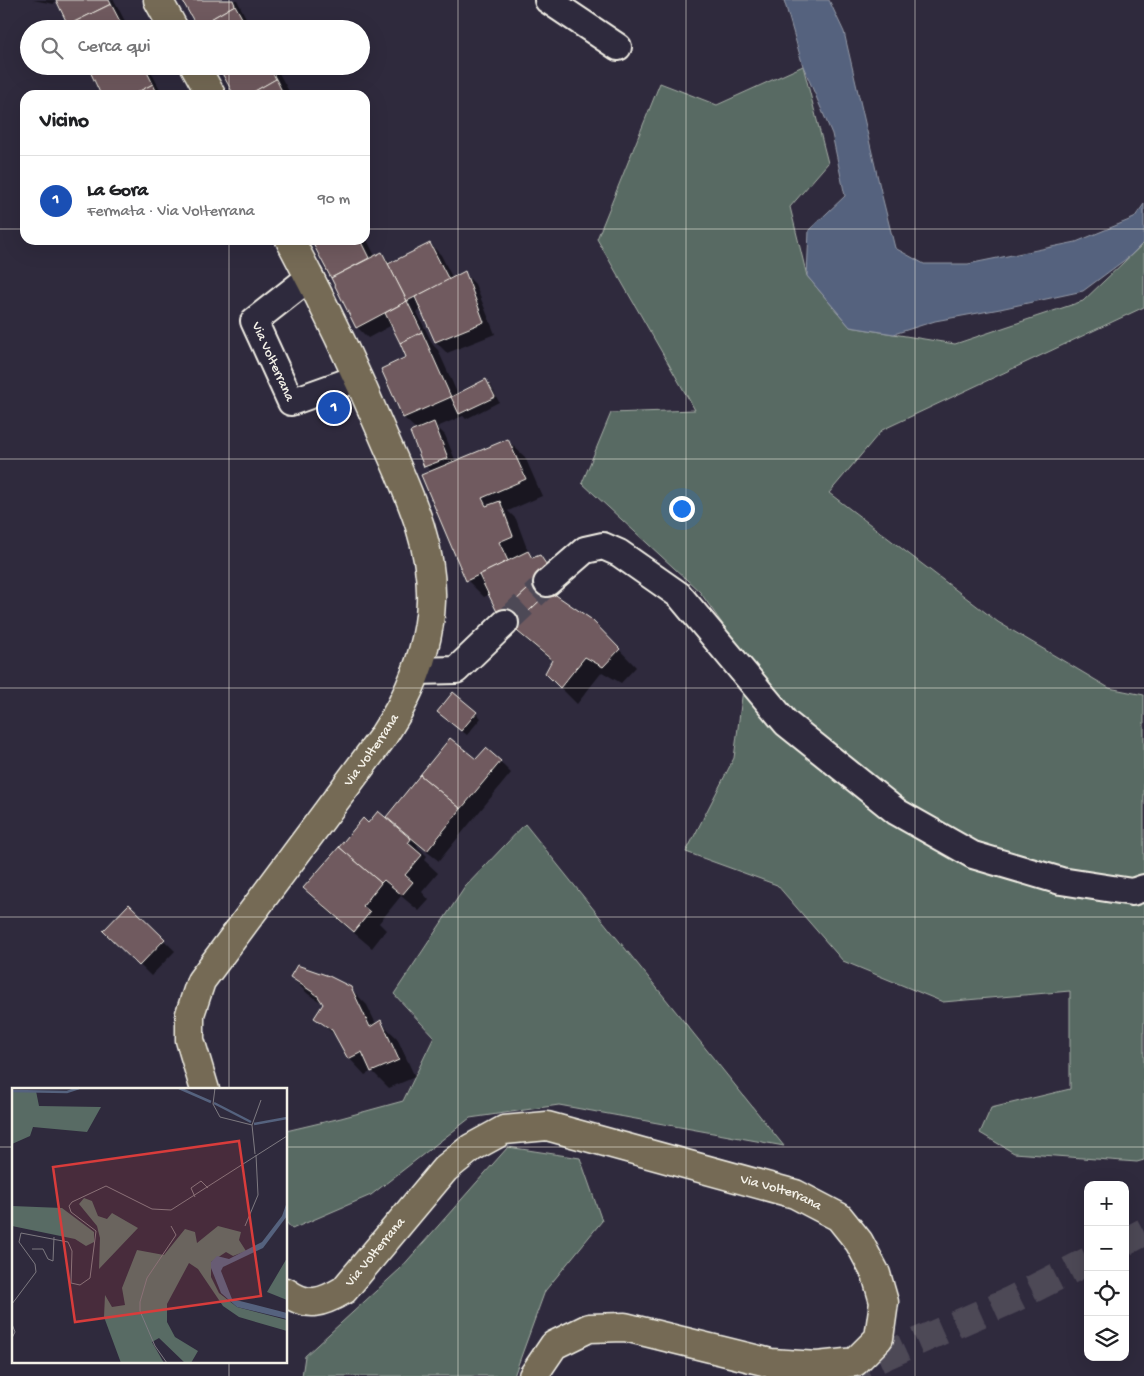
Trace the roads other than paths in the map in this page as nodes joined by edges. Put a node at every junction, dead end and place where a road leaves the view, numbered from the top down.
1 (158, 0) edge
2 (548, 0) edge
3 (169, 20) edge
4 (618, 47) dead end
5 (200, 75) edge
6 (208, 90) edge
7 (293, 245) edge
8 (310, 278) junction
9 (358, 378) junction
10 (547, 583) tunnel mouth
11 (505, 623) tunnel mouth
12 (416, 672) junction
13 (1144, 888) edge
14 (204, 1088) edge
15 (288, 1293) edge
16 (533, 1376) edge

1 - 3 main road
2 - 4 street
5 - 6 main road
7 - 8 main road, Via Volterrana
8 - 9 main road, Via Volterrana
8 - 9 street, Via Volterrana
9 - 12 main road, Via Volterrana
10 - 13 street
11 - 12 street
12 - 14 main road, Via Volterrana
15 - 16 main road, Via Volterrana

